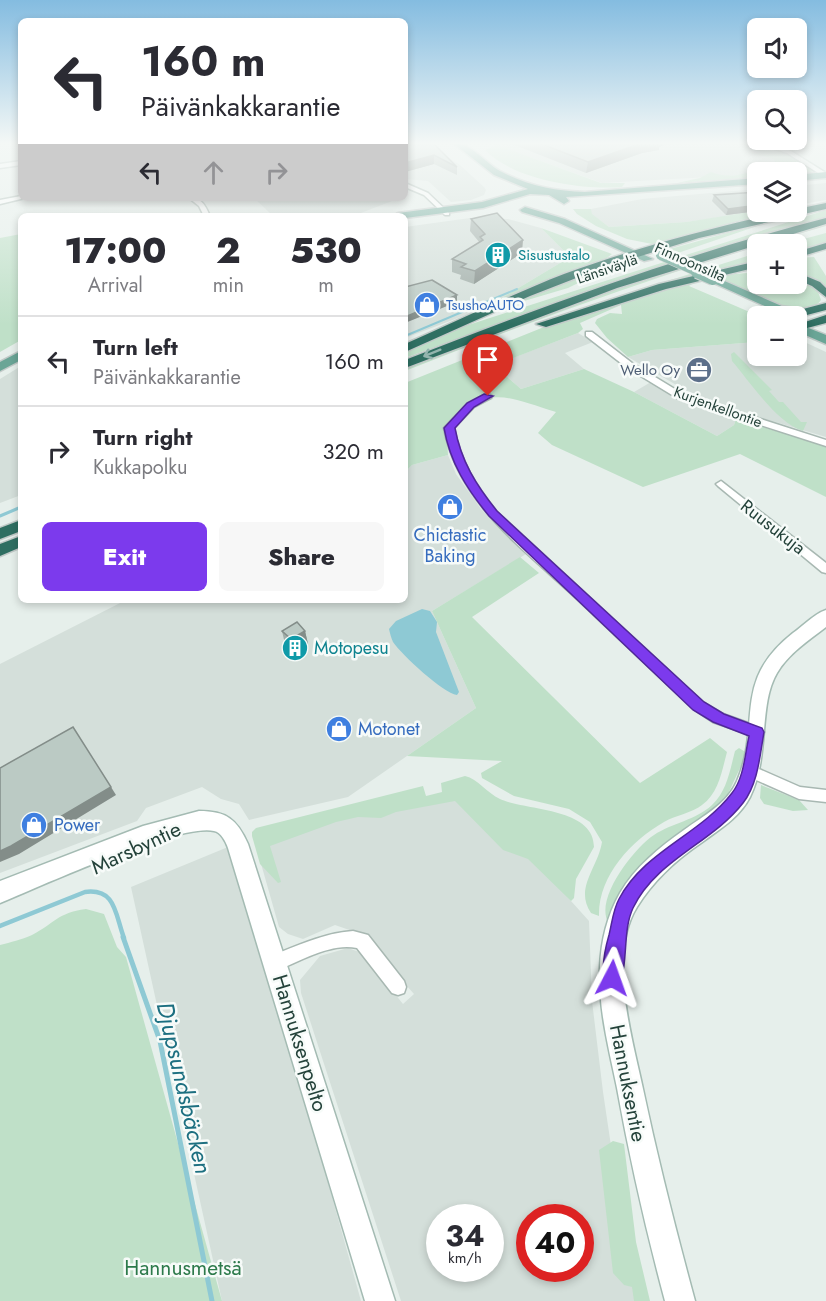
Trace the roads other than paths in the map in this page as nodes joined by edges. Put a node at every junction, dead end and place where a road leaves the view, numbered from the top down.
1 (436, 204) edge
2 (487, 204) edge
3 (511, 204) edge
4 (564, 204) edge
5 (575, 204) edge
6 (483, 205) joint
7 (826, 207) edge
8 (566, 208) junction
9 (520, 209) junction
10 (445, 212) junction
11 (408, 215) edge
12 (408, 219) edge
13 (826, 221) edge
14 (826, 229) edge
15 (807, 234) edge
16 (826, 246) edge
17 (807, 252) edge
18 (747, 253) edge
19 (636, 254) junction
20 (649, 254) junction
21 (747, 267) edge
22 (747, 272) edge
23 (717, 276) junction
24 (807, 280) edge
25 (826, 294) edge
26 (760, 306) edge
27 (766, 306) edge
28 (826, 306) edge
29 (807, 312) edge
30 (808, 323) edge
31 (442, 332) junction
32 (589, 334) dead end
33 (509, 336) junction
34 (826, 340) edge
35 (408, 347) edge
36 (18, 357) edge
37 (18, 363) edge
38 (408, 363) edge
39 (0, 367) edge
40 (0, 373) edge
41 (408, 375) edge
42 (488, 396) dead end
43 (826, 443) edge
44 (721, 484) dead end
45 (18, 526) edge
46 (0, 534) edge
47 (18, 542) edge
48 (0, 550) edge
49 (826, 569) edge
50 (826, 617) edge
51 (757, 732) junction
52 (750, 771) junction
53 (823, 800) edge
54 (189, 824) junction
55 (0, 892) edge
56 (0, 906) edge
57 (275, 963) junction
58 (398, 987) dead end
59 (380, 1301) edge
60 (680, 1301) edge

1 - 10 street
2 - 6 main road
3 - 9 main road
4 - 8 main road, Finnoonsilta
5 - 8 main road
6 - 10 main road
7 - 20 highway
7 - 31 highway
8 - 9 main road
8 - 20 main road, Finnoonsilta
9 - 10 main road
9 - 19 main road, Finnoonsilta
10 - 11 main road
10 - 12 main road
13 -> 38 highway, Länsiväylä
14 - 15 highway
16 - 17 highway
18 - 33 highway, Länsiväylä
19 - 20 main road, Finnoonsilta
19 - 31 highway
20 - 23 main road, Finnoonsilta, bridge
20 - 26 main road, Finnoonsilta
21 - 23 highway
22 - 23 highway
23 - 27 main road, Finnoonsilta
23 - 33 highway
24 - 25 highway
28 - 29 highway
28 - 30 highway
30 - 34 main road, Finnoonsilta
31 - 35 highway
32 - 43 street, Kurjenkellontie
33 - 41 highway, Länsiväylä
36 - 39 main road
37 - 40 main road
42 - 51 street
44 - 49 street, Ruusukuja
45 - 46 highway
47 - 48 highway
50 - 51 main road, Hannuksentie
51 - 52 main road, Hannuksentie
52 - 53 street
52 - 60 main road, Hannuksentie
54 - 55 main road, Marsbyntie
54 - 56 main road, Marsbyntie
54 - 57 main road, Hannuksenpelto
57 - 58 street
57 - 59 main road, Hannuksenpelto

